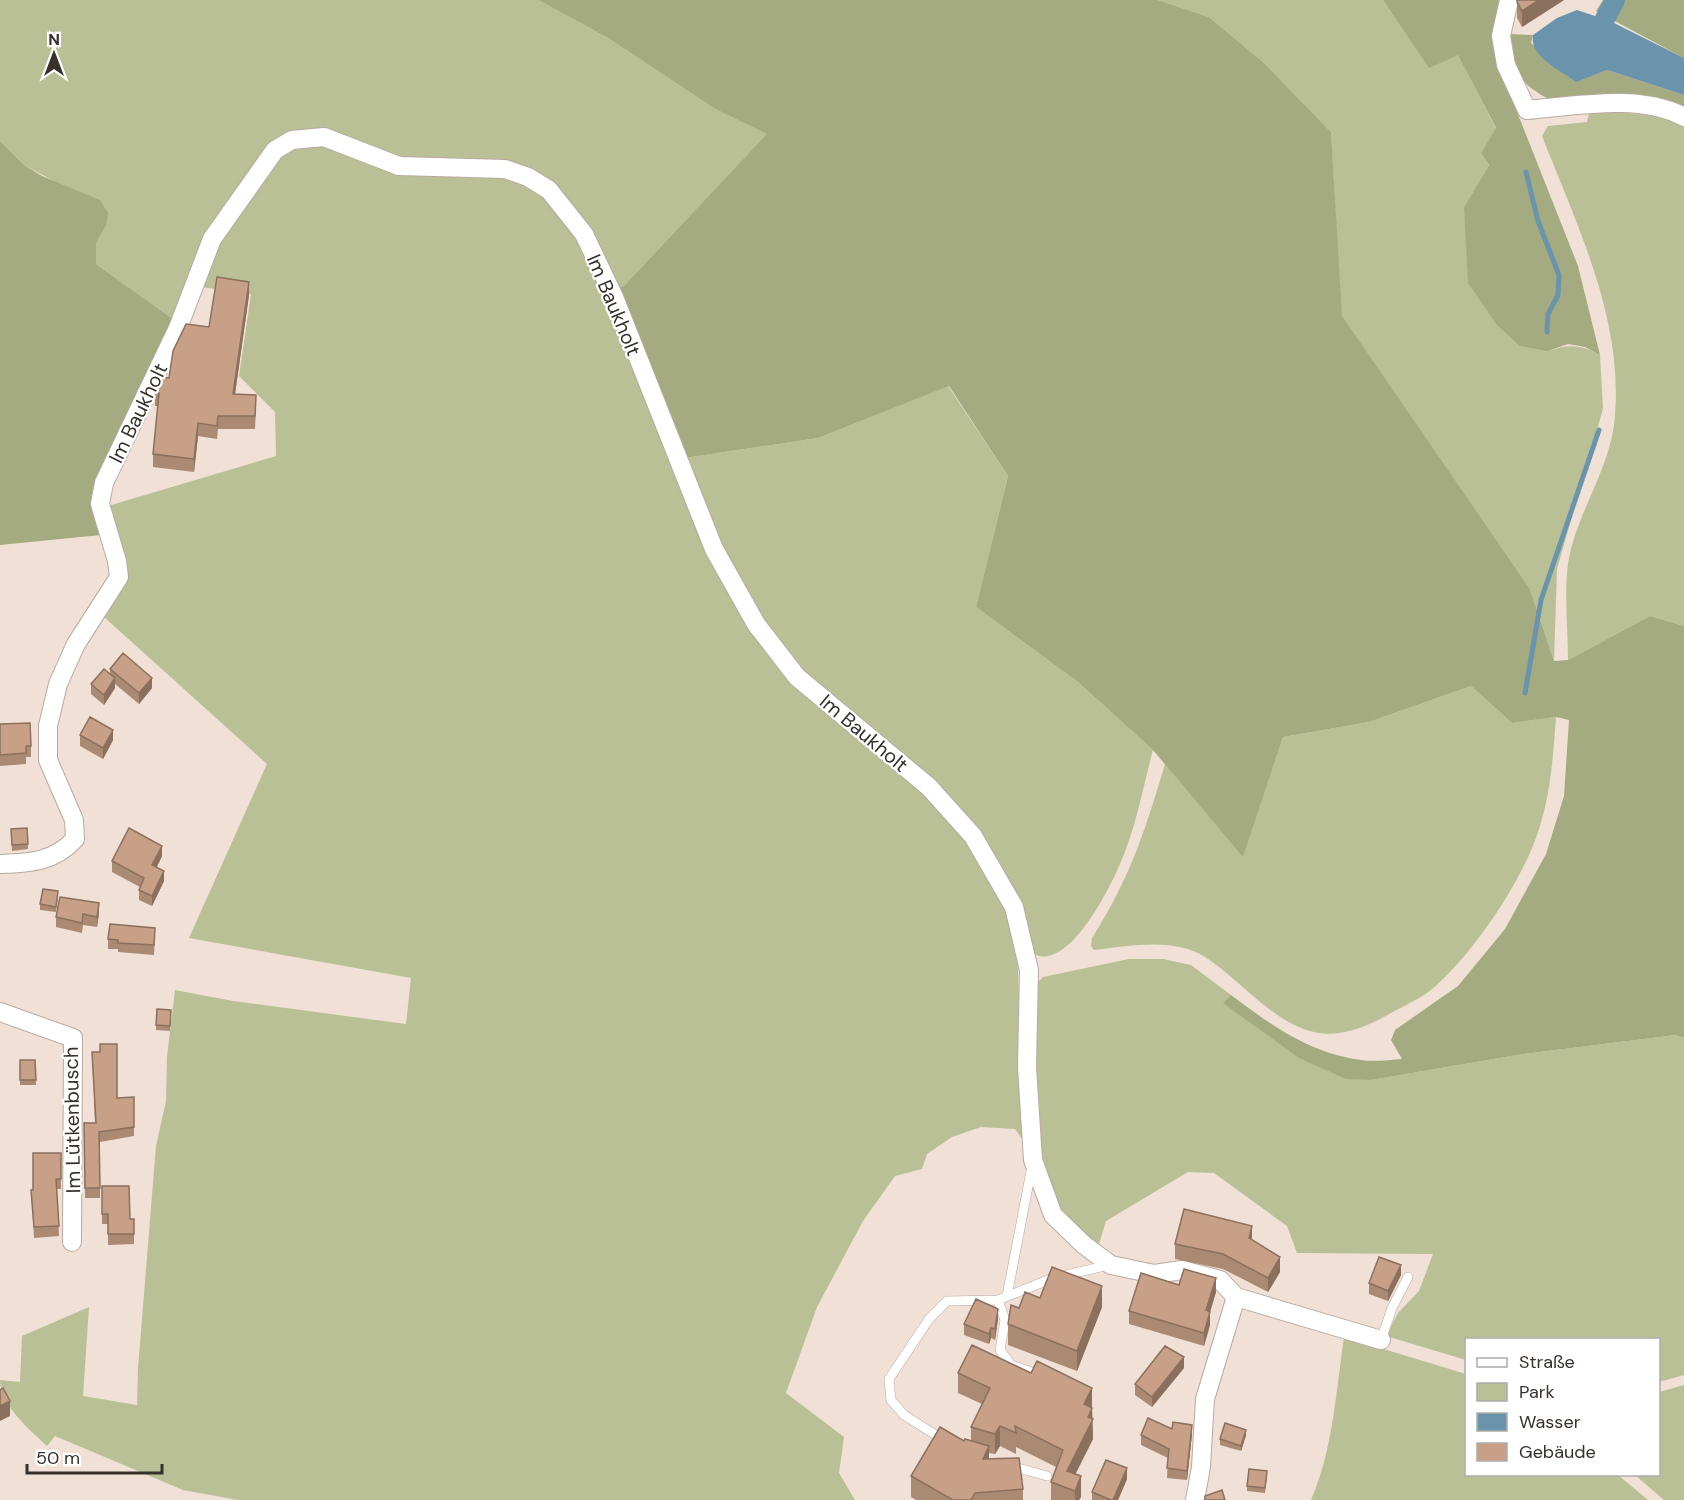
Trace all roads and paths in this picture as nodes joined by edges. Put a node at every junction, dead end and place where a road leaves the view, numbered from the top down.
1 (1509, 0) edge
2 (1684, 117) edge
3 (0, 864) edge
4 (0, 1012) edge
5 (1033, 1160) junction
6 (72, 1242) dead end
7 (1111, 1265) junction
8 (1408, 1277) dead end
9 (1236, 1297) junction
10 (1002, 1298) junction
11 (1381, 1340) joint
12 (1055, 1380) edge
13 (952, 1445) edge
14 (1004, 1464) edge
15 (1047, 1476) dead end
16 (1195, 1500) edge

1 - 2 street
3 - 5 street, Im Baukholt
4 - 6 street, Im Lütkenbusch
5 - 7 street, Im Baukholt
5 - 10 lane
7 - 9 street, Im Baukholt
7 - 10 lane
8 - 11 lane
9 - 11 street
9 - 16 street
10 - 12 lane
10 - 13 lane
14 - 15 lane

